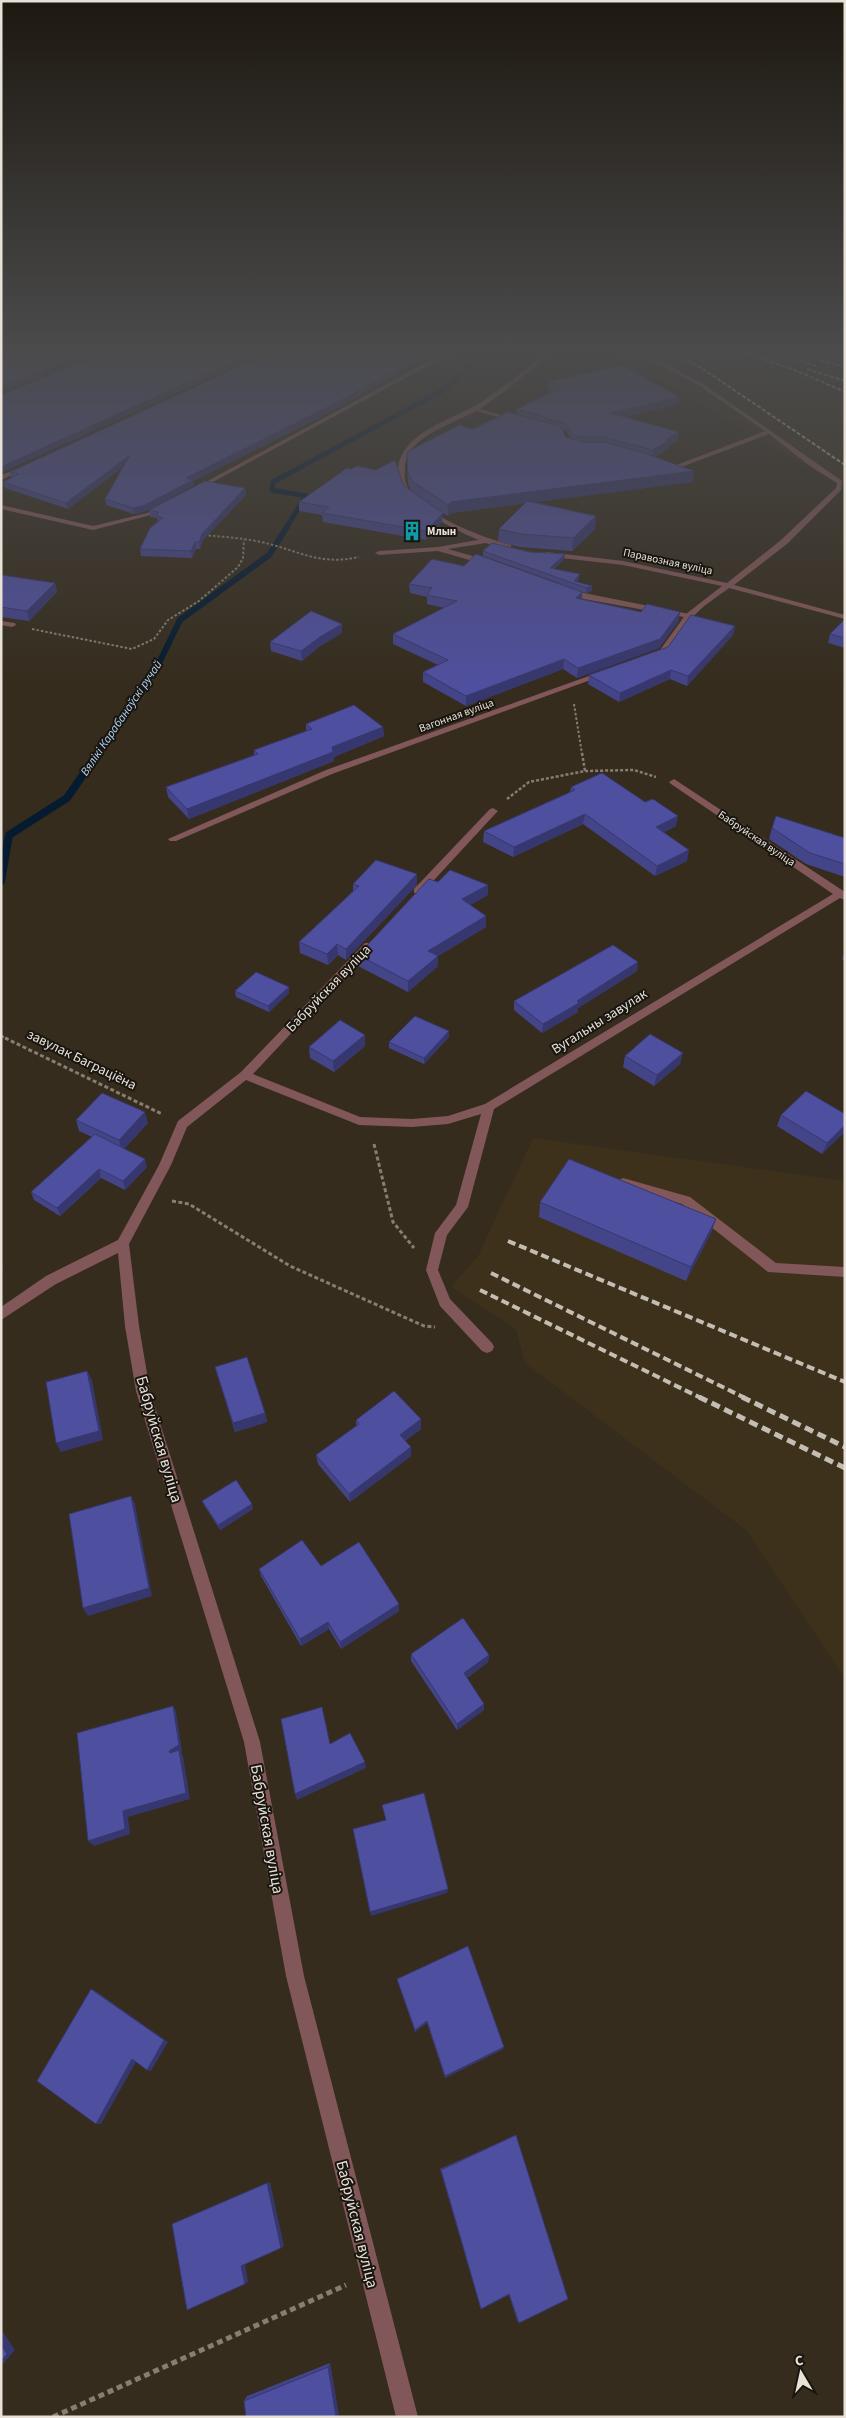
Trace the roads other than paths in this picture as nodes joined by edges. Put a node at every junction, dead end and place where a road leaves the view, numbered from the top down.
1 (248, 461) edge
2 (403, 461) edge
3 (693, 461) edge
4 (806, 461) edge
5 (656, 463) edge
6 (28, 466) edge
7 (1, 478) edge
8 (192, 491) edge
9 (175, 500) edge
10 (1, 508) edge
11 (484, 541) junction
12 (438, 549) junction
13 (520, 550) edge
14 (538, 553) edge
15 (379, 554) road end
16 (492, 565) edge
17 (727, 585) junction
18 (557, 587) edge
19 (689, 616) junction
20 (845, 618) edge
21 (1, 623) edge
22 (12, 625) edge
23 (646, 658) edge
24 (613, 670) edge
25 (674, 782) dead end
26 (493, 811) road end
27 (173, 840) dead end
28 (842, 895) edge
29 (413, 898) edge
30 (380, 934) edge
31 (245, 1075) junction
32 (489, 1107) junction
33 (610, 1179) edge
34 (123, 1244) junction
35 (845, 1272) edge
36 (1, 1314) edge
37 (487, 1347) dead end
38 (407, 2417) edge

1 - 8 street
2 - 11 street
3 - 5 street
4 - 17 street
6 - 7 street
9 - 10 street
11 - 12 street
11 - 13 street
12 - 15 street
12 - 16 street
14 - 17 street, Паравозная вуліца
17 - 19 street
17 - 20 street, Паравозная вуліца
18 - 19 street
19 - 23 street
21 - 22 street
24 - 27 street, Вагонная вуліца
25 - 28 street, Бабруйская вуліца
26 - 29 street
28 - 32 street, Вугальны завулак
30 - 31 street, Бабруйская вуліца
31 - 32 street, Вугальны завулак
31 - 34 street, Бабруйская вуліца
32 - 37 street
33 - 35 street
34 - 36 street
34 - 38 street, Бабруйская вуліца

